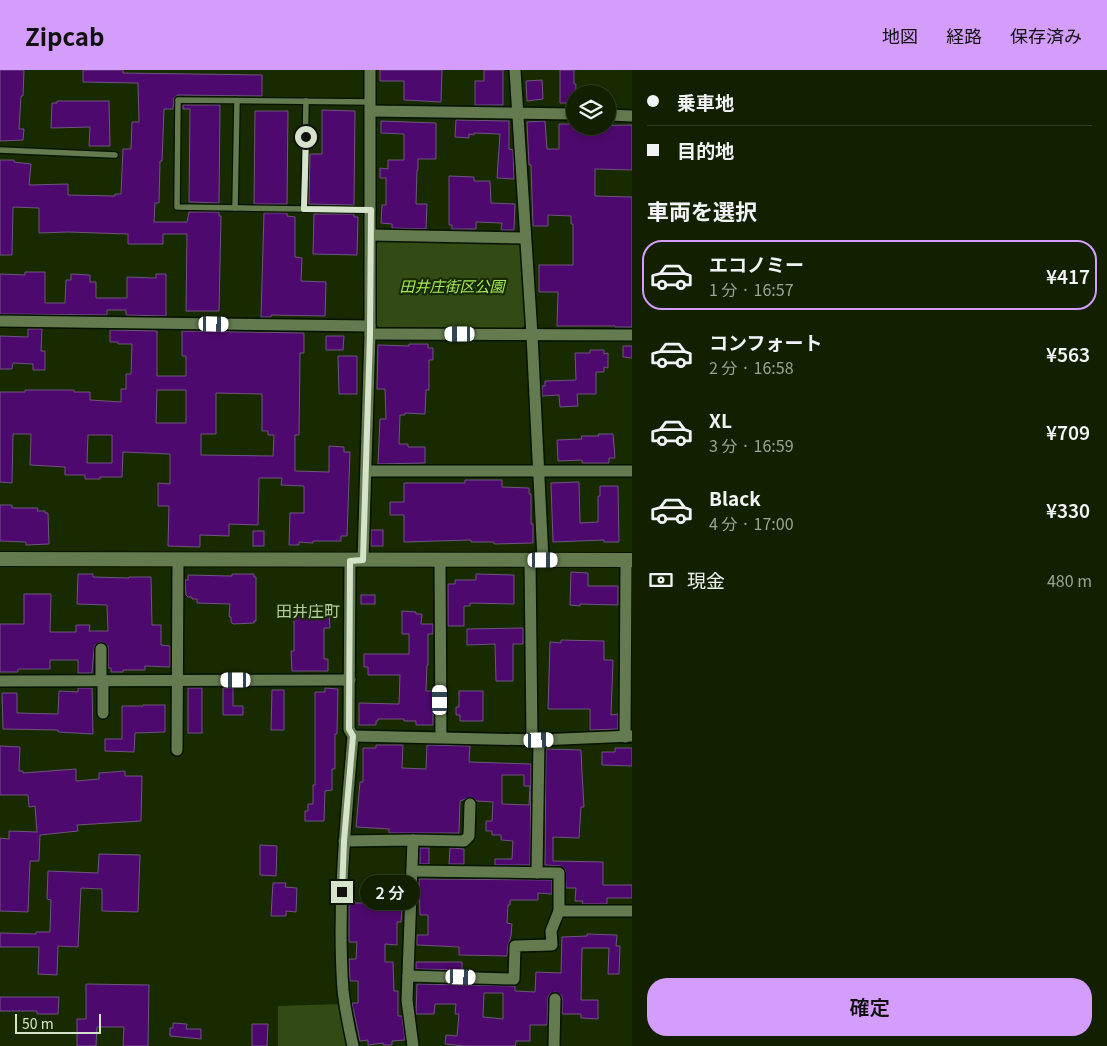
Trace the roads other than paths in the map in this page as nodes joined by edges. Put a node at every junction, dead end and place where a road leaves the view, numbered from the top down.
1 (370, 70) edge
2 (515, 70) edge
3 (237, 100) junction
4 (306, 101) junction
5 (371, 107) junction
6 (517, 113) junction
7 (566, 114) edge
8 (616, 115) edge
9 (632, 116) edge
10 (0, 150) edge
11 (115, 155) dead end
12 (235, 208) junction
13 (304, 209) junction
14 (371, 210) junction
15 (371, 235) junction
16 (525, 238) junction
17 (0, 321) edge
18 (370, 330) junction
19 (532, 335) junction
20 (632, 335) edge
21 (366, 471) junction
22 (632, 471) edge
23 (540, 472) junction
24 (0, 559) edge
25 (178, 560) junction
26 (357, 560) junction
27 (440, 560) junction
28 (537, 560) junction
29 (629, 560) edge
30 (101, 649) dead end
31 (102, 680) junction
32 (178, 680) junction
33 (350, 680) junction
34 (0, 681) edge
35 (104, 713) dead end
36 (353, 736) junction
37 (628, 736) edge
38 (441, 737) junction
39 (535, 740) junction
40 (177, 750) dead end
41 (470, 804) dead end
42 (413, 840) junction
43 (344, 841) junction
44 (412, 871) junction
45 (537, 874) junction
46 (560, 911) junction
47 (632, 911) edge
48 (408, 976) junction
49 (555, 999) dead end
50 (353, 1046) edge
51 (413, 1046) edge
52 (554, 1046) edge

1 - 5 street
2 - 6 street
3 - 4 lane
3 - 12 lane
3 - 12 lane
4 - 5 lane
4 - 13 lane
5 - 6 street
5 - 14 street
6 - 7 street
6 - 16 street
8 - 9 street
10 - 11 lane
12 - 13 lane
13 - 14 lane
14 - 15 street
15 - 16 street
15 - 18 street
16 - 19 street
17 - 18 street
18 - 19 street
18 - 21 street
19 - 20 street
19 - 23 street
21 - 23 street
21 - 26 street
22 - 23 street
23 - 28 street
24 - 25 street
25 - 26 street
25 - 32 street
26 - 27 street
26 - 33 street
27 - 28 street
27 - 38 street
28 - 29 street
28 - 39 street
29 - 37 street
30 - 31 street
31 - 32 street
31 - 34 street
31 - 35 street
32 - 33 street
32 - 40 street
33 - 36 street
36 - 38 street
36 - 43 street
37 - 39 street
38 - 39 street
39 - 45 street
41 - 42 street
42 - 43 street
42 - 44 street
43 - 50 street
44 - 45 street
44 - 48 street
45 - 46 street
46 - 47 street
46 - 48 street
48 - 51 street
49 - 52 street

